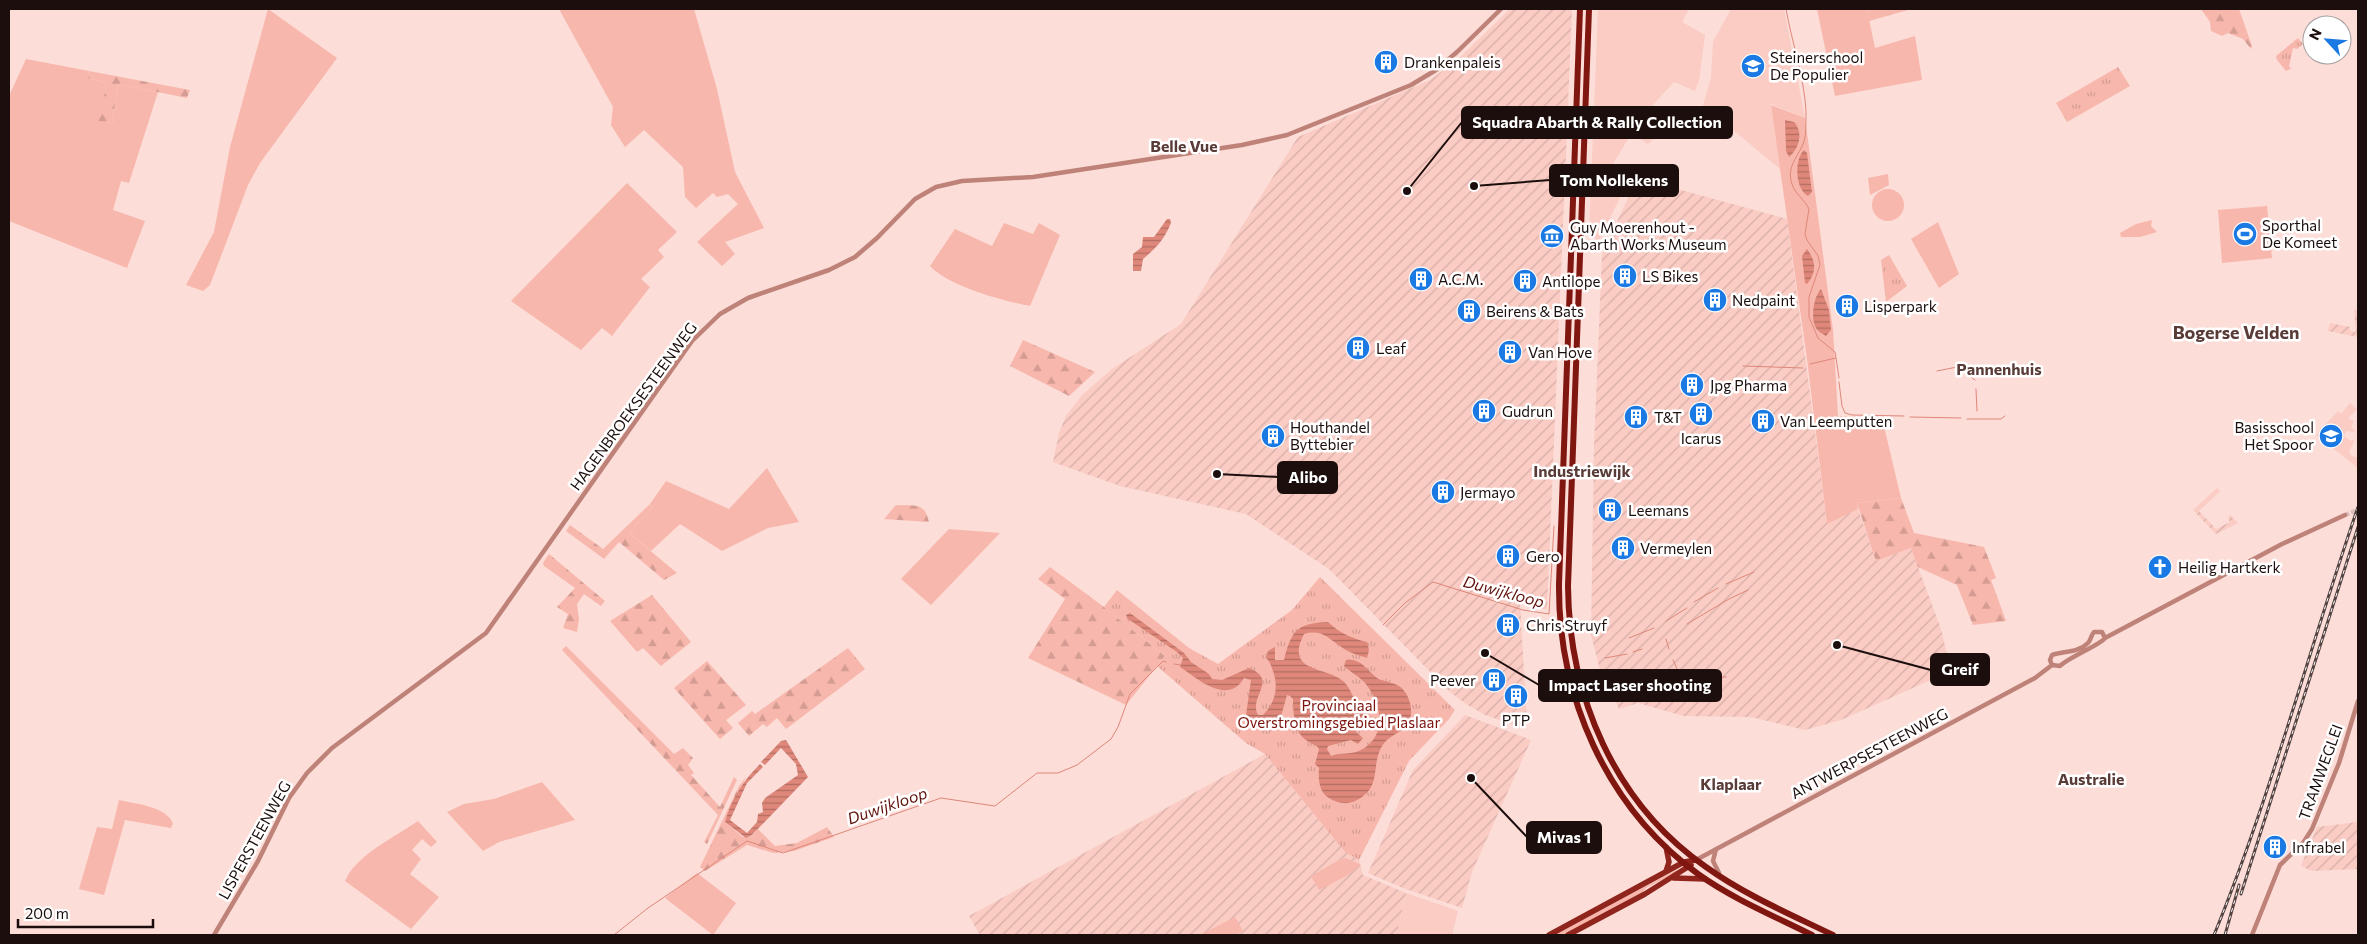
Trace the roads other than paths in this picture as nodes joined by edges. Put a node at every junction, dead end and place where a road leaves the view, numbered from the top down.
1 (1501, 9) edge
2 (1580, 9) edge
3 (1589, 9) edge
4 (2345, 515) tunnel mouth
5 (2105, 638) junction
6 (2052, 665) junction
7 (2358, 701) edge
8 (320, 760) joint
9 (1666, 847) junction
10 (1716, 849) junction
11 (1696, 860) junction
12 (1686, 865) junction
13 (1666, 872) junction
14 (1672, 878) junction
15 (1723, 878) junction
16 (1706, 879) junction
17 (214, 935) edge
18 (1549, 935) edge
19 (1568, 935) edge
20 (1812, 935) edge
21 (1833, 935) edge
22 (2252, 935) edge

1 - 8 street, HAGENBROEKSESTEENWEG
2 - 9 highway
3 - 11 highway
4 - 5 street, ANTWERPSESTEENWEG
5 - 6 street, ANTWERPSESTEENWEG
5 - 6 street, ANTWERPSESTEENWEG
6 - 10 street, ANTWERPSESTEENWEG
7 - 22 street, TRAMWEGLEI
8 - 17 street, LISPERSTEENWEG
9 - 12 highway
9 - 13 main road
10 - 11 street, ANTWERPSESTEENWEG
10 - 15 street
11 - 12 main road, ANTWERPSESTEENWEG
11 - 15 highway
12 - 13 main road, ANTWERPSESTEENWEG
12 - 14 main road, ANTWERPSESTEENWEG
12 - 16 highway
13 - 18 main road, ANTWERPSESTEENWEG
14 - 16 main road
14 - 19 main road, ANTWERPSESTEENWEG
15 - 21 highway
16 - 20 highway

